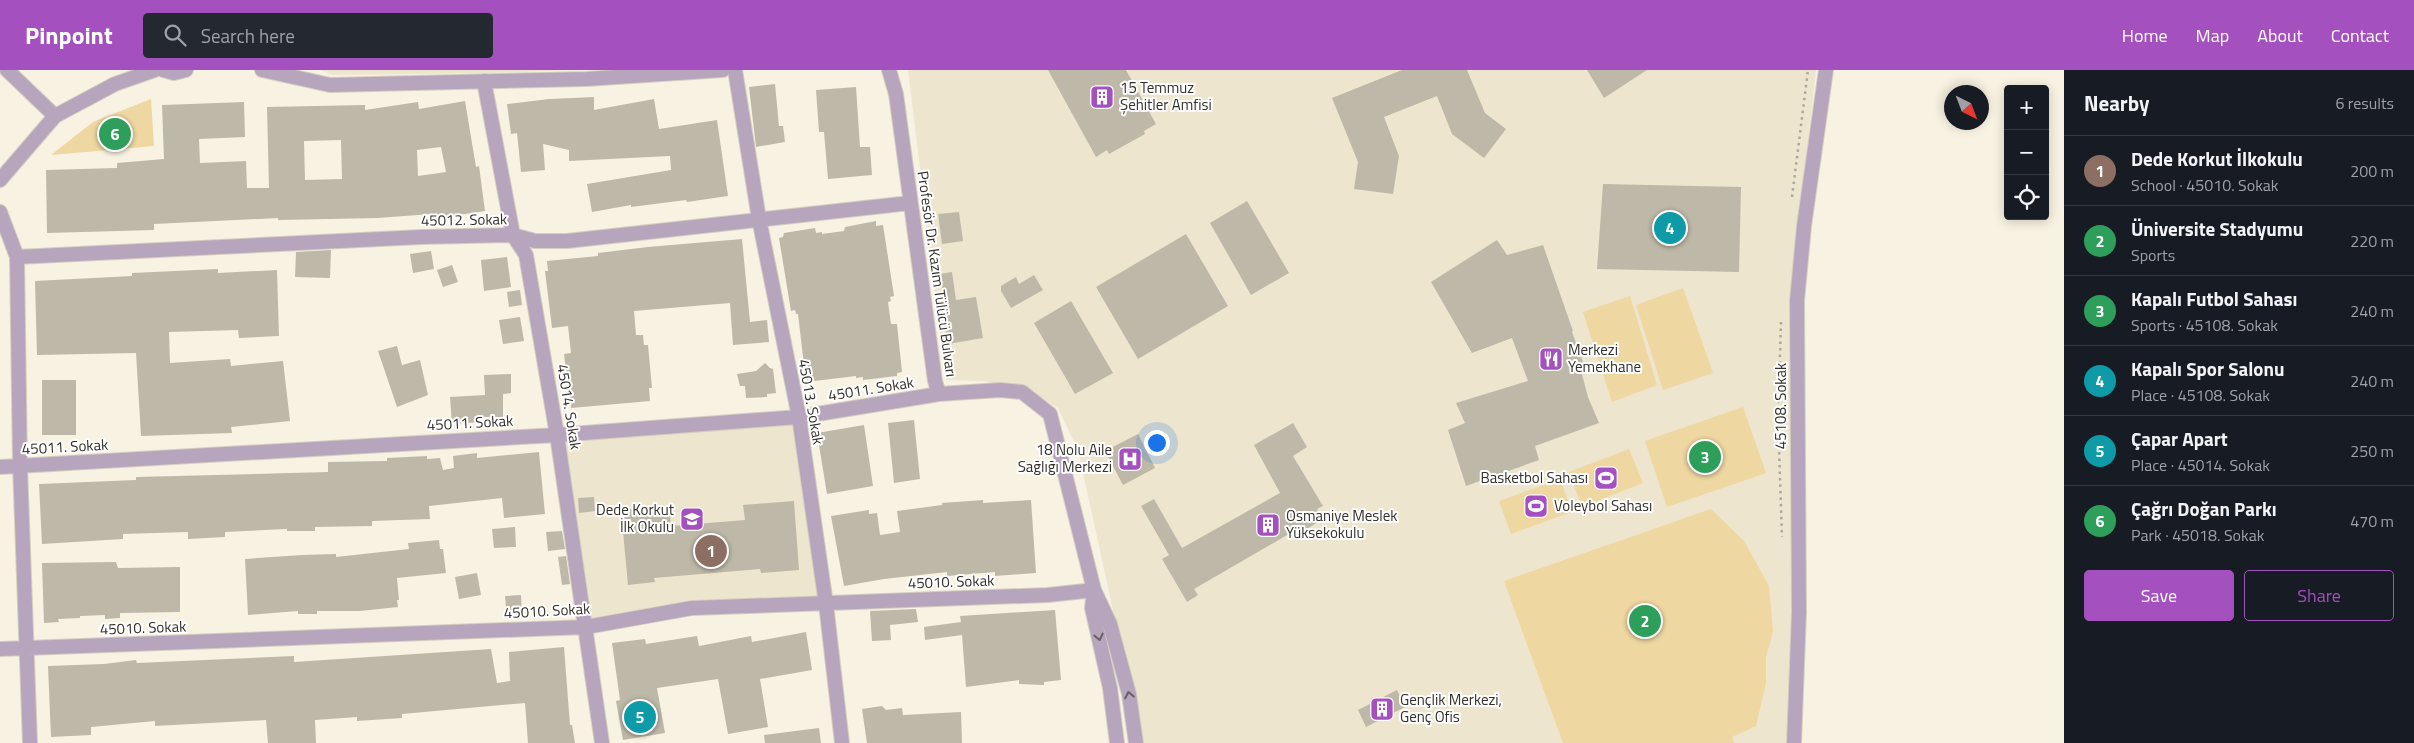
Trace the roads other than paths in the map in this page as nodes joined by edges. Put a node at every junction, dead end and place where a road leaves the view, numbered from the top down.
1 (7, 70) edge
2 (155, 70) edge
3 (163, 70) edge
4 (186, 70) edge
5 (262, 70) edge
6 (723, 70) edge
7 (734, 70) edge
8 (889, 70) edge
9 (1826, 70) edge
10 (484, 81) junction
11 (55, 116) junction
12 (0, 180) edge
13 (910, 203) junction
14 (0, 212) edge
15 (760, 219) junction
16 (513, 235) junction
17 (17, 257) junction
18 (939, 394) junction
19 (799, 417) junction
20 (557, 435) junction
21 (20, 466) junction
22 (0, 467) edge
23 (1094, 590) junction
24 (826, 604) junction
25 (586, 627) junction
26 (0, 649) edge
27 (26, 649) junction
28 (30, 743) edge
29 (602, 743) edge
30 (842, 743) edge
31 (1117, 743) edge
32 (1136, 743) edge
33 (1794, 743) edge

1 - 11 street
2 - 11 street
3 - 4 street
5 - 10 street
6 - 10 street
7 - 15 street, 45013. Sokak
8 - 13 street, Profesör Dr. Kazım Tülücü Bulvarı
9 - 33 street, 45108. Sokak
10 - 16 street, 45014. Sokak
11 - 12 street
13 - 15 street, 45012. Sokak
13 - 18 street, Profesör Dr. Kazım Tülücü Bulvarı
14 - 17 street
15 - 16 street, 45012. Sokak
15 - 19 street, 45013. Sokak
16 - 17 street, 45012. Sokak
16 - 20 street, 45014. Sokak
17 - 21 street
18 - 19 street, 45011. Sokak
18 - 23 street, Profesör Dr. Kazım Tülücü Bulvarı
19 - 20 street, 45011. Sokak
19 - 24 street, 45013. Sokak
20 - 21 street, 45011. Sokak
20 - 25 street, 45014. Sokak
21 - 22 street, 45011. Sokak
21 - 27 street
23 - 24 street, 45010. Sokak
23 -> 31 street, Profesör Dr. Kazım Tülücü Bulvarı
32 -> 23 street, Profesör Dr. Kazım Tülücü Bulvarı
24 - 25 street, 45010. Sokak
24 - 30 street, 45013. Sokak
25 - 27 street, 45010. Sokak
25 - 29 street, 45014. Sokak
26 - 27 street, 45010. Sokak
27 - 28 street

